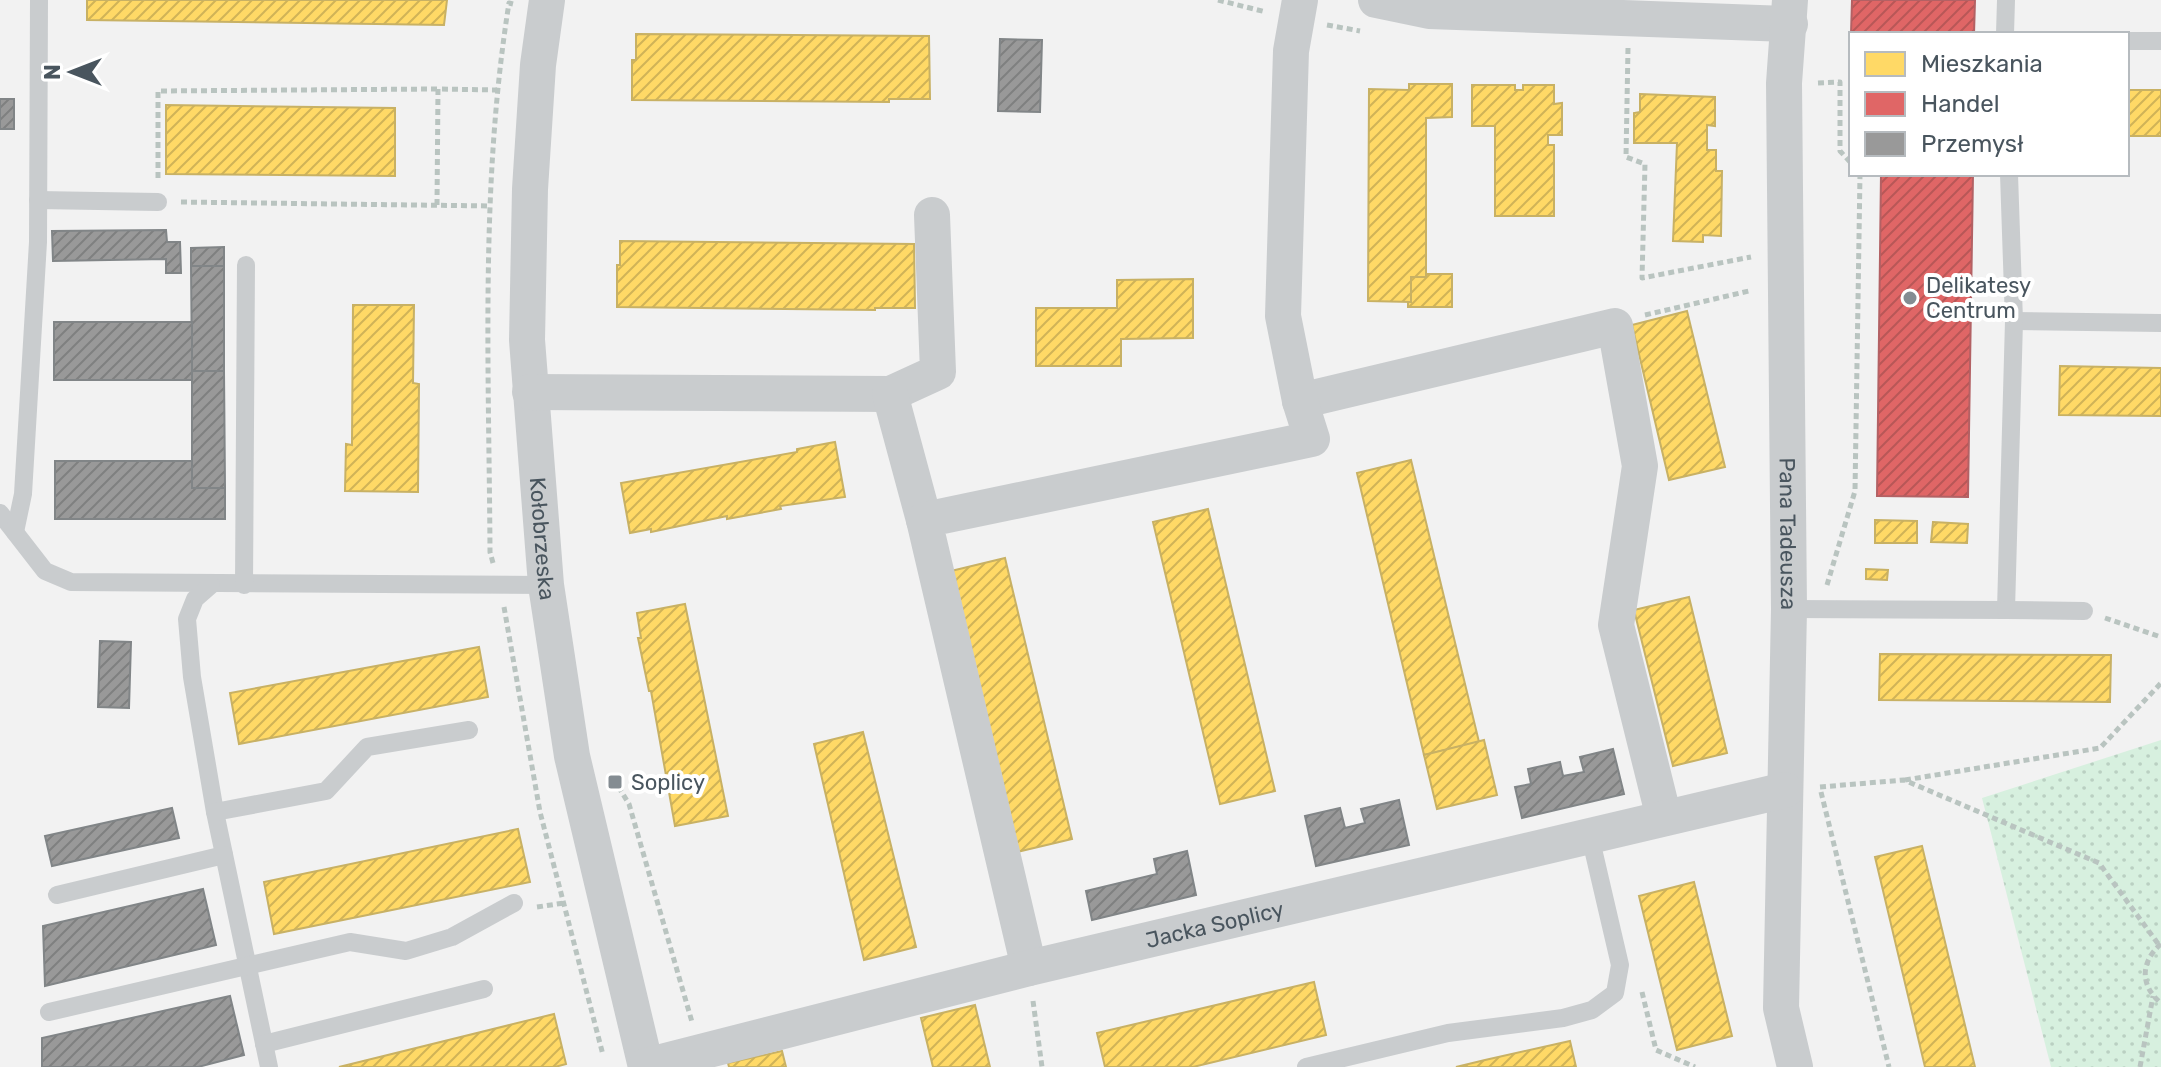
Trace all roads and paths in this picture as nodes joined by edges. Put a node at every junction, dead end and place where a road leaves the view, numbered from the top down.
1 (41, 0) edge
2 (59, 0) edge
3 (547, 0) edge
4 (1300, 0) edge
5 (2006, 0) edge
6 (1395, 2) edge
7 (1790, 12) edge
8 (2005, 32) edge
9 (2129, 41) edge
10 (2161, 41) edge
11 (1628, 46) dead end
12 (438, 89) junction
13 (497, 90) dead end
14 (2009, 176) edge
15 (38, 200) junction
16 (158, 202) junction
17 (437, 205) junction
18 (491, 206) dead end
19 (932, 215) dead end
20 (1751, 257) dead end
21 (246, 265) dead end
22 (1749, 291) dead end
23 (2014, 321) junction
24 (2161, 323) edge
25 (1615, 326) junction
26 (530, 392) junction
27 (890, 394) junction
28 (1300, 401) junction
29 (0, 513) edge
30 (924, 520) junction
31 (15, 532) junction
32 (211, 585) junction
33 (244, 585) junction
34 (546, 585) junction
35 (1789, 609) junction
36 (2006, 610) junction
37 (2084, 611) joint
38 (2161, 637) edge
39 (2161, 683) edge
40 (469, 730) dead end
41 (1904, 780) junction
42 (1802, 788) junction
43 (215, 812) junction
44 (1664, 818) junction
45 (1590, 836) junction
46 (224, 855) junction
47 (57, 895) dead end
48 (514, 903) dead end
49 (2160, 945) edge
50 (247, 964) junction
51 (1029, 968) junction
52 (484, 989) dead end
53 (1642, 990) dead end
54 (2153, 996) junction
55 (2161, 1003) edge
56 (49, 1012) dead end
57 (264, 1044) junction
58 (646, 1066) edge
59 (269, 1067) edge
60 (1042, 1067) edge
61 (1306, 1067) edge
62 (1695, 1067) edge
63 (1795, 1067) edge
64 (2140, 1067) edge

1 - 2 lane
1 - 15 lane
3 - 26 street, Kołobrzeska
4 - 28 street
5 - 8 lane
6 - 7 street
7 - 35 street, Pana Tadeusza
9 - 10 lane
11 - 20 path
12 - 13 path
12 - 16 path
12 - 17 path
14 - 23 lane
15 - 16 lane
15 - 31 lane
16 - 17 path
17 - 18 path
19 - 27 street
21 - 33 lane
22 - 25 path
23 - 24 lane
23 - 36 lane
25 - 28 street
25 - 44 street
26 - 27 street
26 - 34 street, Kołobrzeska
27 - 30 street
28 - 30 street
29 - 31 lane
30 - 51 street
31 - 32 lane
32 - 33 lane
32 - 43 lane
33 - 34 lane
34 - 58 street, Kołobrzeska
35 - 36 lane
35 - 42 street, Pana Tadeusza
36 - 37 lane
37 - 38 path
39 - 41 path
40 - 43 lane
41 - 42 path
41 - 49 path
42 - 44 street, Jacka Soplicy
42 - 63 street, Pana Tadeusza
43 - 46 lane
44 - 45 street, Jacka Soplicy
45 - 51 street, Jacka Soplicy
45 - 61 lane
46 - 47 lane
46 - 50 lane
48 - 50 lane
49 - 54 path
50 - 56 lane
50 - 57 lane
51 - 58 street, Jacka Soplicy
51 - 60 path
52 - 57 lane
53 - 62 path
54 - 55 path
54 - 64 path
57 - 59 lane

